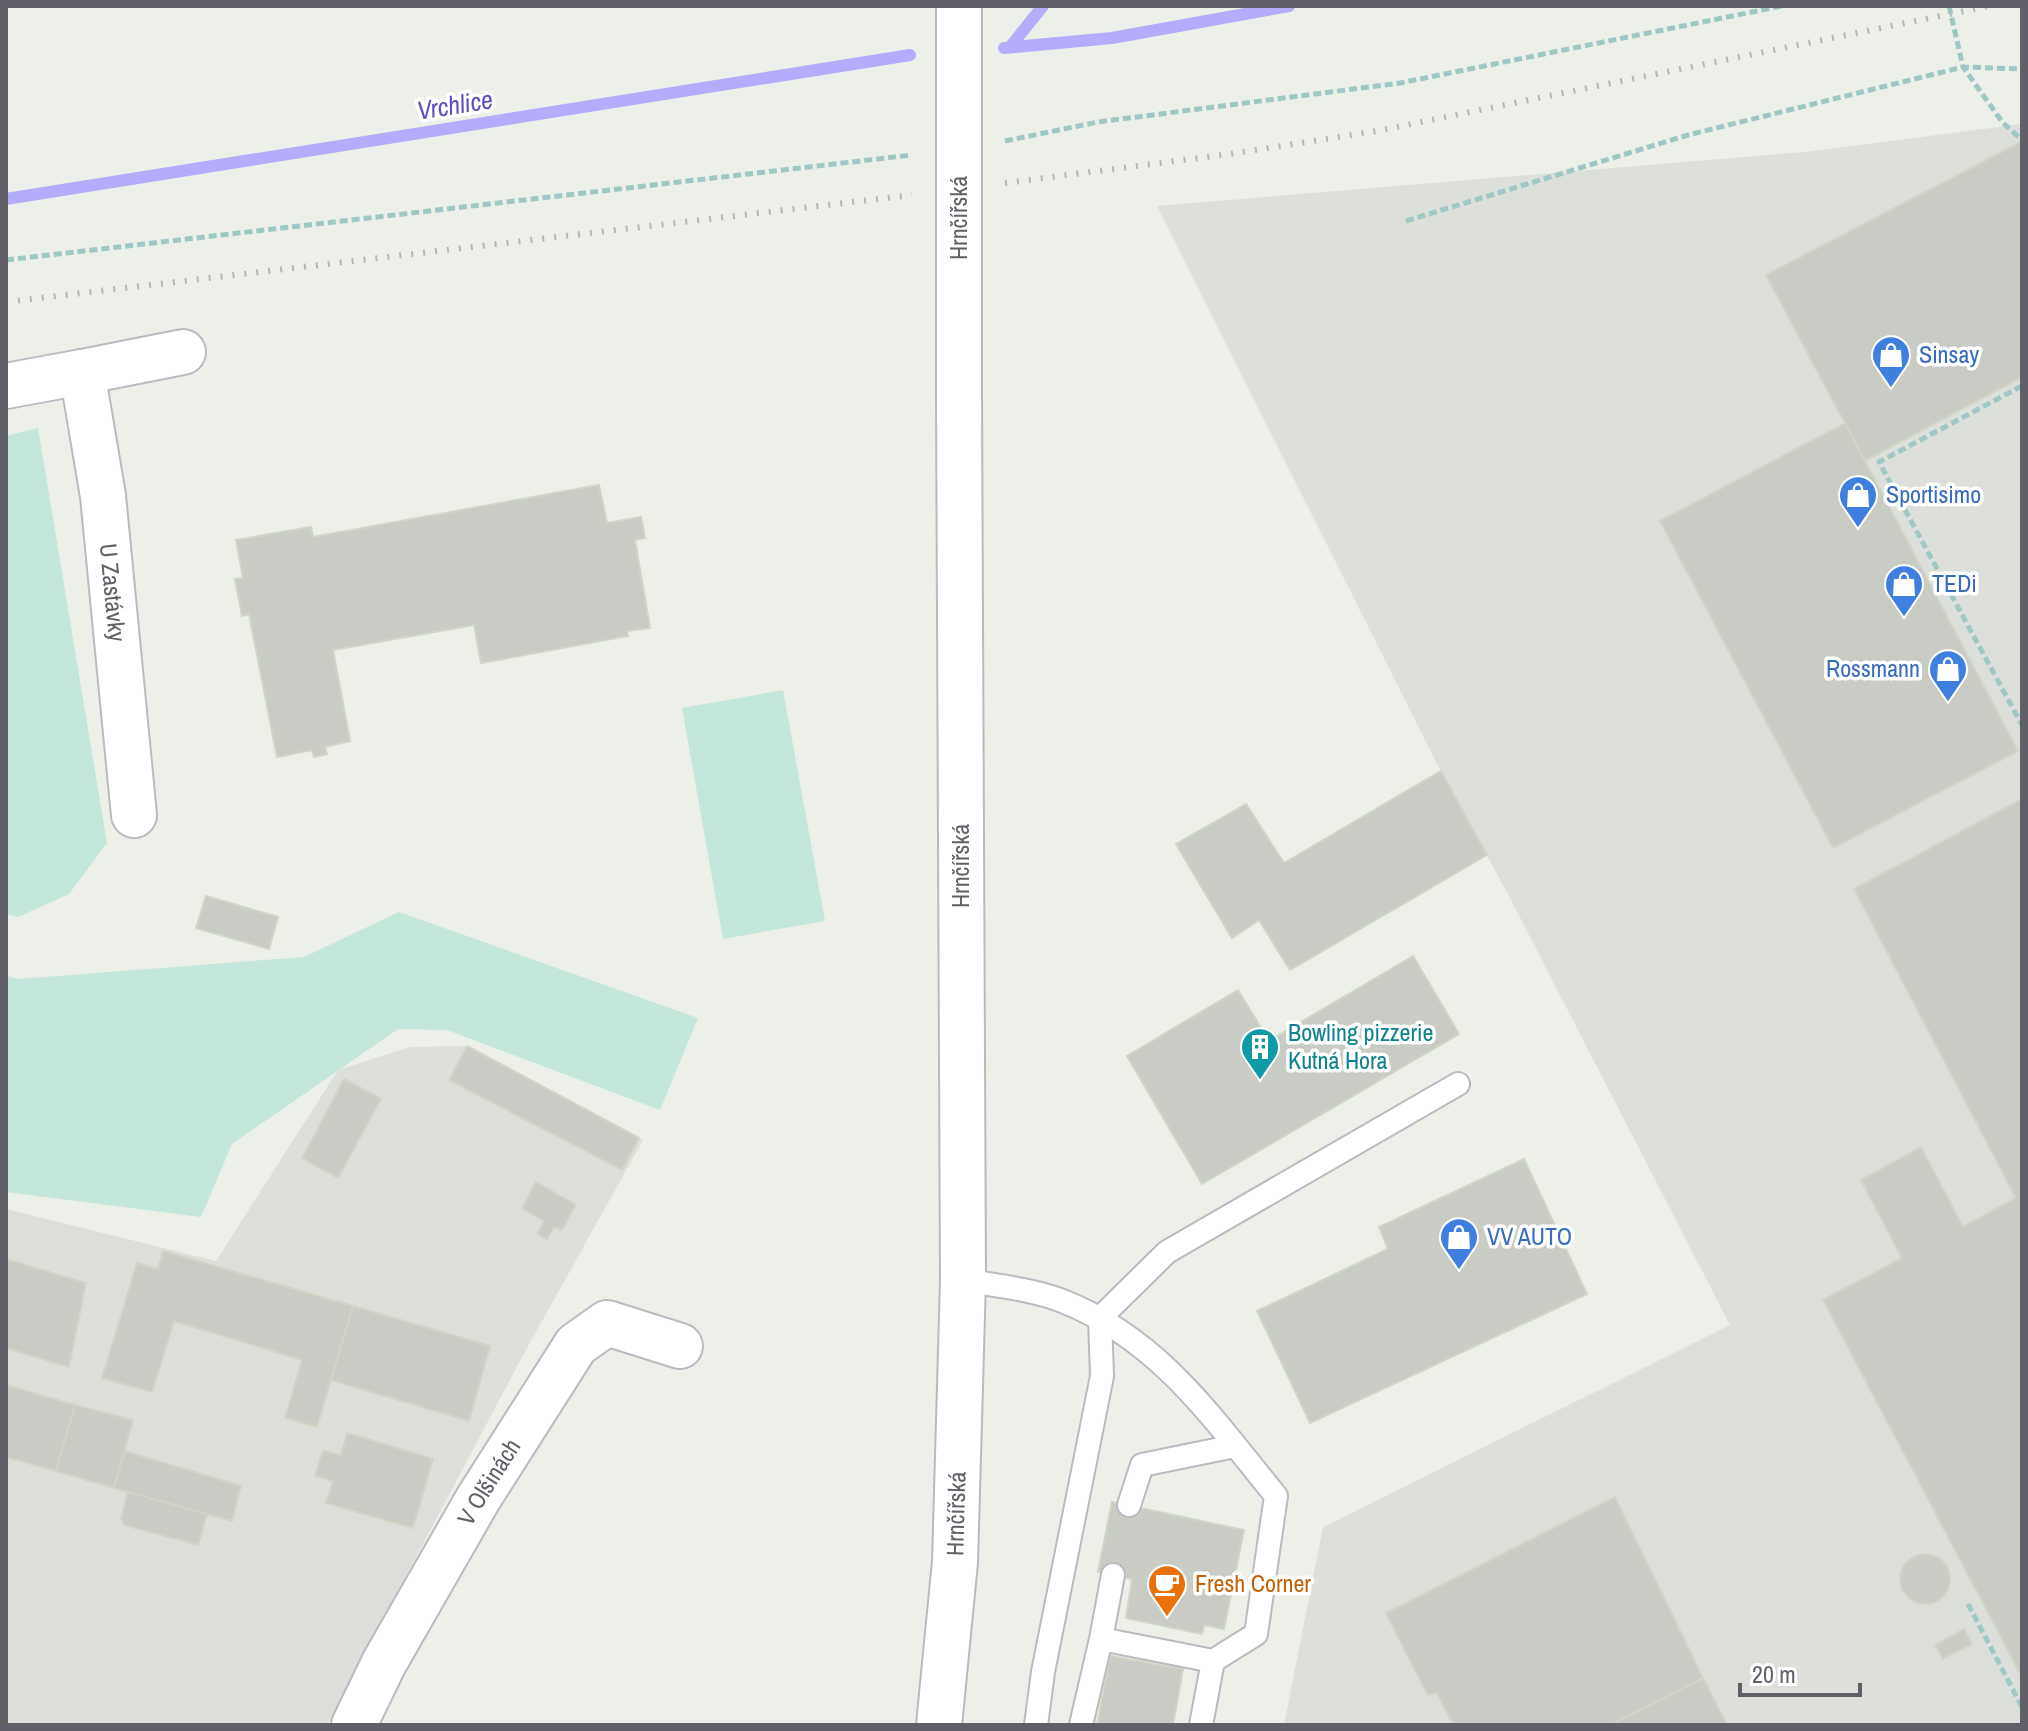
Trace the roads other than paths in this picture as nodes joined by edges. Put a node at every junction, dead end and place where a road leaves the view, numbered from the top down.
1 (959, 6) edge
2 (183, 352) dead end
3 (82, 372) junction
4 (6, 386) edge
5 (134, 815) dead end
6 (1458, 1084) dead end
7 (963, 1280) junction
8 (1100, 1318) junction
9 (680, 1346) dead end
10 (1235, 1446) junction
11 (1129, 1505) dead end
12 (1113, 1575) dead end
13 (1101, 1639) junction
14 (1213, 1661) junction
15 (1196, 1721) edge
16 (354, 1725) edge
17 (939, 1725) edge
18 (1036, 1725) edge
19 (1081, 1725) edge

1 - 7 main road, Hrnčířská, bridge
2 - 3 main road
3 - 4 main road
3 - 5 main road, U Zastávky
6 - 8 lane
7 - 8 lane
7 - 17 main road, Hrnčířská
8 - 10 lane
8 - 18 lane
9 - 16 main road, V Olšinách
10 - 11 lane
10 - 14 lane
12 - 13 lane
13 - 14 lane
13 - 19 lane
14 - 15 lane

